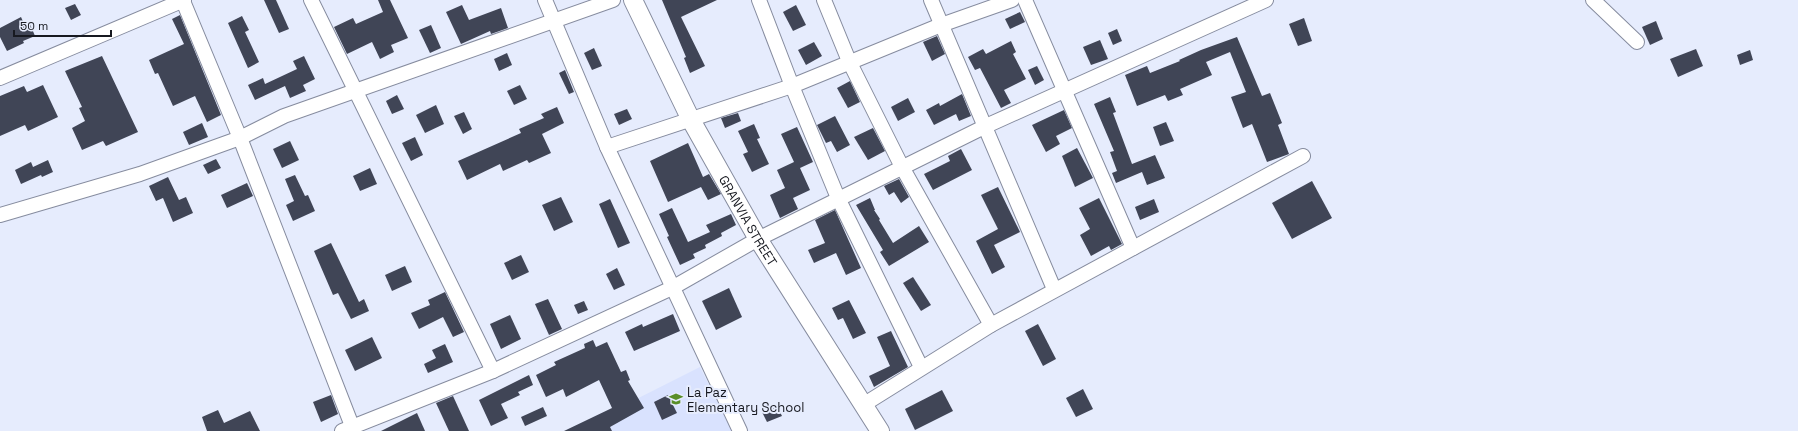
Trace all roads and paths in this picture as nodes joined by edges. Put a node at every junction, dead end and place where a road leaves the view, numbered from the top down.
1 (184, 0) edge
2 (311, 0) edge
3 (546, 0) edge
4 (613, 0) edge
5 (633, 0) edge
6 (759, 0) edge
7 (824, 0) edge
8 (931, 0) edge
9 (1012, 0) edge
10 (1025, 0) edge
11 (1266, 0) edge
12 (1592, 0) edge
13 (555, 21) junction
14 (940, 25) junction
15 (1637, 42) dead end
16 (849, 62) junction
17 (0, 78) edge
18 (792, 86) junction
19 (356, 91) junction
20 (1064, 92) junction
21 (691, 120) junction
22 (986, 126) junction
23 (240, 138) junction
24 (607, 147) junction
25 (1303, 156) dead end
26 (902, 167) junction
27 (838, 198) junction
28 (0, 215) edge
29 (758, 239) junction
30 (1133, 248) junction
31 (672, 288) junction
32 (1054, 290) junction
33 (991, 324) junction
34 (921, 367) junction
35 (493, 372) junction
36 (863, 405) junction
37 (350, 429) edge
38 (740, 431) edge
39 (880, 431) edge

1 - 17 street
1 - 23 street
2 - 19 street
3 - 13 street
4 - 13 street
5 - 21 street, GRANVIA STREET
6 - 18 street
7 - 16 street
8 - 14 street
9 - 14 street
10 - 20 street
11 - 20 street
12 - 15 street
13 - 19 street
13 - 24 street
14 - 16 street
14 - 22 street
16 - 18 street
16 - 26 street
18 - 21 street
18 - 27 street
19 - 23 street
19 - 35 street
20 - 22 street
20 - 30 street
21 - 24 street
21 - 29 street, GRANVIA STREET
22 - 26 street
22 - 32 street
23 - 28 street
23 - 37 street
24 - 31 street
25 - 30 street
26 - 27 street
26 - 33 street
27 - 29 street
27 - 34 street
29 - 31 street
29 - 36 street, GRANVIA STREET
30 - 32 street
31 - 35 street
31 - 38 street
32 - 33 street
33 - 34 street
34 - 36 street
35 - 37 street
36 - 39 street, GRANVIA STREET

